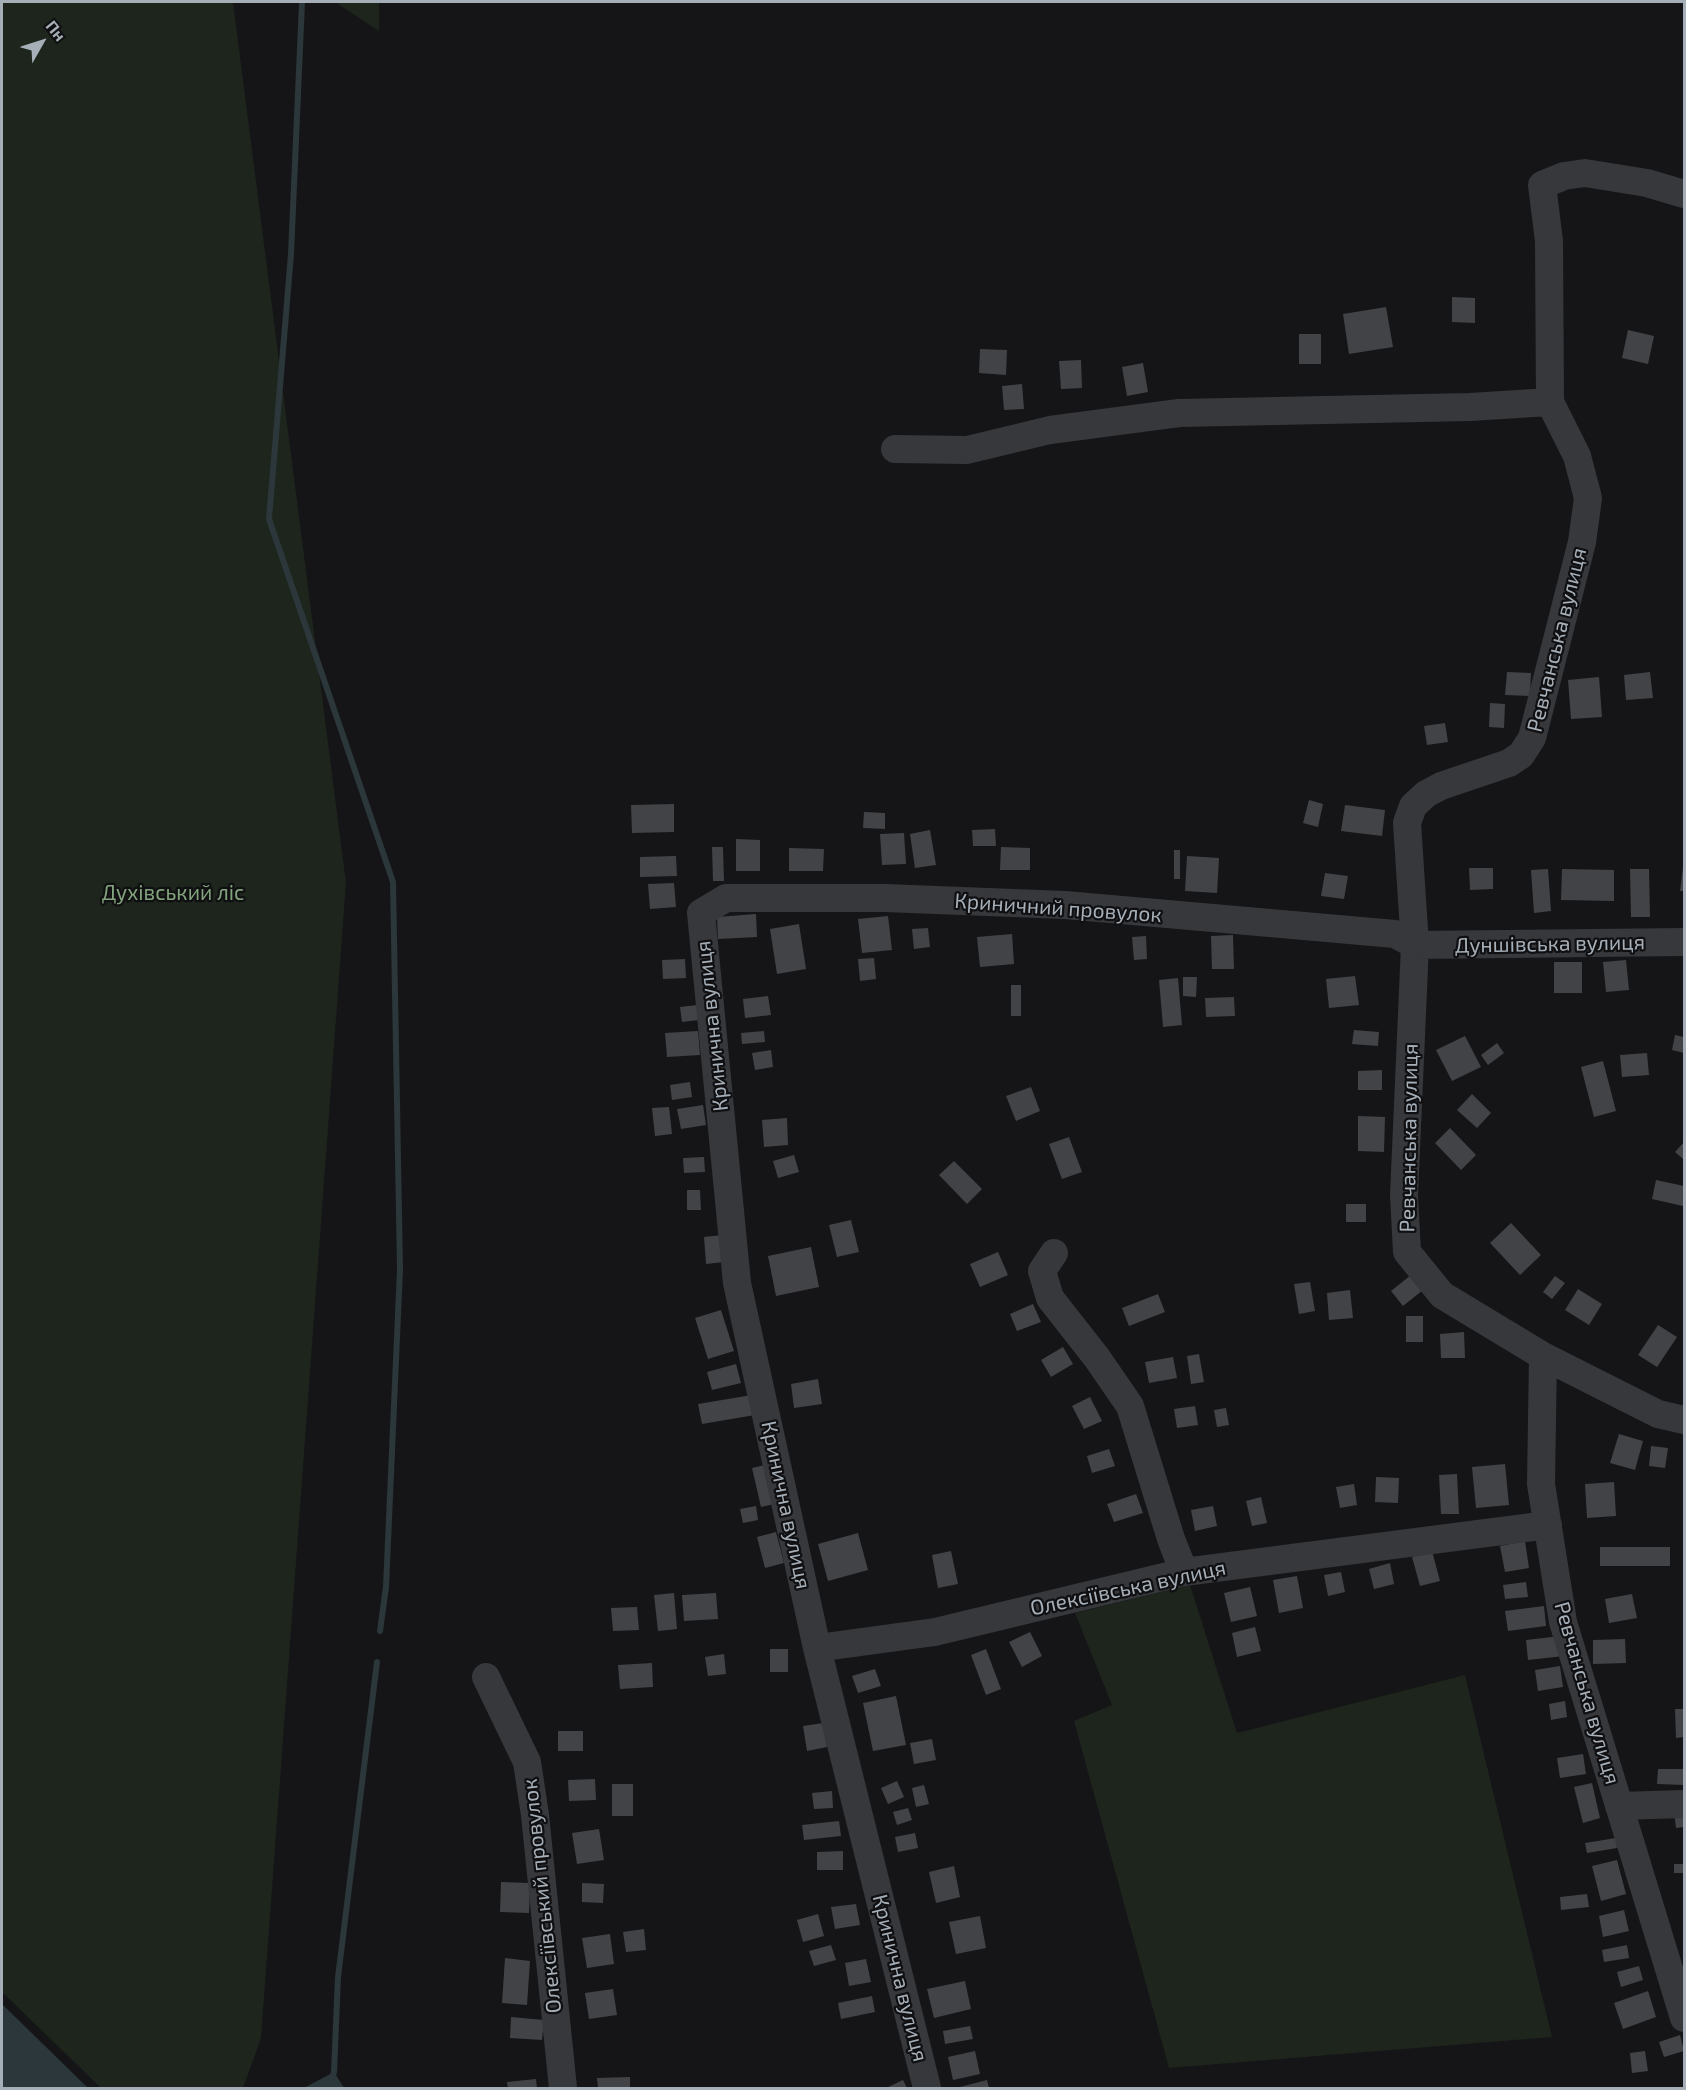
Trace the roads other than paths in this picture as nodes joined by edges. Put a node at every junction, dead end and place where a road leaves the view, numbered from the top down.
1 (1684, 194) edge
2 (1550, 402) junction
3 (895, 449) dead end
4 (700, 913) joint
5 (1684, 942) edge
6 (1416, 945) junction
7 (1054, 1253) dead end
8 (1543, 1356) junction
9 (1684, 1420) edge
10 (1548, 1525) junction
11 (1184, 1572) junction
12 (817, 1648) junction
13 (486, 1677) dead end
14 (1684, 1804) edge
15 (1619, 1806) junction
16 (1684, 2018) edge
17 (563, 2088) edge
18 (927, 2088) edge

1 - 2 street
2 - 3 street
2 - 6 street, Ревчанська вулиця
4 - 6 street, Криничний провулок
4 - 12 street, Кринична вулиця
5 - 6 street, Дуншівська вулиця
6 - 8 street, Ревчанська вулиця
7 - 11 street
8 - 9 street
8 - 10 street, Ревчанська вулиця
10 - 11 street, Олексіївська вулиця
10 - 15 street, Ревчанська вулиця
11 - 12 street, Олексіївська вулиця
12 - 18 street, Кринична вулиця
13 - 17 street, Олексіївський провулок
14 - 15 street
15 - 16 street, Ревчанська вулиця

